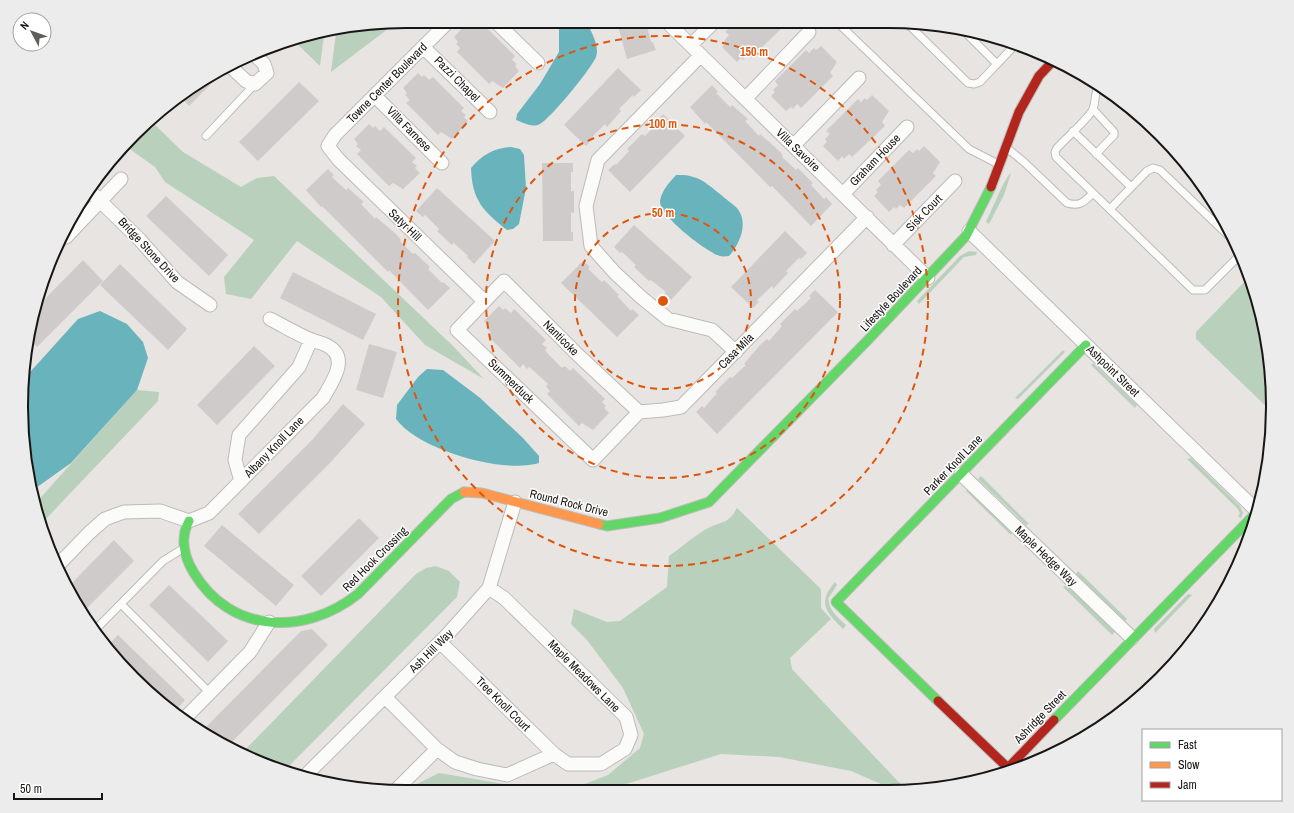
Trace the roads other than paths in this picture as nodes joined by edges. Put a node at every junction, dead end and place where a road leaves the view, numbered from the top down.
1 (442, 28) edge
2 (502, 28) edge
3 (673, 28) edge
4 (708, 28) edge
5 (843, 28) edge
6 (913, 29) edge
7 (809, 32) dead end
8 (970, 37) edge
9 (691, 45) junction
10 (424, 46) junction
11 (1011, 49) edge
12 (701, 55) junction
13 (259, 59) edge
14 (538, 63) dead end
15 (997, 64) junction
16 (1050, 65) edge
17 (234, 70) edge
18 (859, 78) dead end
19 (255, 84) junction
20 (1096, 91) edge
21 (375, 96) junction
22 (746, 98) junction
23 (1093, 109) junction
24 (490, 112) dead end
25 (907, 127) dead end
26 (1073, 131) junction
27 (206, 136) dead end
28 (794, 145) junction
29 (328, 146) joint
30 (1007, 148) junction
31 (1096, 154) junction
32 (442, 163) dead end
33 (1000, 165) junction
34 (121, 179) dead end
35 (955, 181) dead end
36 (1131, 187) junction
37 (1093, 193) junction
38 (93, 194) edge
39 (843, 194) junction
40 (100, 201) junction
41 (1110, 209) junction
42 (867, 217) junction
43 (1222, 229) edge
44 (969, 231) junction
45 (71, 232) edge
46 (893, 245) junction
47 (1236, 259) edge
48 (928, 278) junction
49 (484, 301) junction
50 (210, 305) dead end
51 (270, 320) dead end
52 (311, 340) junction
53 (1086, 345) junction
54 (736, 352) junction
55 (639, 412) junction
56 (961, 474) junction
57 (241, 481) junction
58 (515, 502) junction
59 (1252, 506) edge
60 (688, 509) joint
61 (189, 521) junction
62 (1248, 522) edge
63 (184, 548) junction
64 (62, 561) edge
65 (489, 588) junction
66 (836, 602) joint
67 (121, 604) junction
68 (269, 622) junction
69 (99, 626) edge
70 (1132, 638) junction
71 (440, 642) junction
72 (210, 693) junction
73 (385, 697) junction
74 (188, 715) edge
75 (437, 749) junction
76 (554, 754) junction
77 (568, 764) joint
78 (1012, 764) edge
79 (1006, 766) edge
80 (309, 772) edge
81 (401, 785) edge

1 - 10 street, Towne Center Boulevard
2 - 14 street
3 - 9 street, Villa Savoire
4 - 9 street
5 - 33 lane
6 - 15 lane
7 - 22 street
8 - 15 lane
9 - 12 street, Villa Savoire
10 - 21 street, Towne Center Boulevard
10 - 24 street, Pazzi Chapel
11 - 15 lane
12 - 22 street, Villa Savoire
12 - 54 street
13 - 19 street
16 - 30 street, Lifestyle Boulevard
17 - 19 street
18 - 28 street
19 - 27 lane
20 - 23 lane
21 - 29 street, Towne Center Boulevard
21 - 32 street, Villa Farnese
22 - 28 street, Villa Savoire
23 - 26 lane
23 - 31 lane
25 - 39 street, Graham House
26 - 31 lane
26 - 37 lane
28 - 39 street, Villa Savoire
29 - 49 street, Satyr Hill
30 - 33 street, Lifestyle Boulevard
30 - 37 lane
31 - 36 lane
33 - 44 street, Lifestyle Boulevard
34 - 40 street
35 - 46 street, Sisk Court
36 - 41 lane
36 - 43 lane
37 - 41 lane
38 - 40 street, Bridge Stone Drive
39 - 42 street, Villa Savoire
40 - 45 street
40 - 50 street, Bridge Stone Drive
41 - 47 lane
42 - 46 street, Villa Savoire
42 - 54 street, Casa Mila
44 - 48 street, Lifestyle Boulevard
44 - 53 street, Ashpoint Street
46 - 48 street, Villa Savoire
48 - 60 street, Lifestyle Boulevard
49 - 55 street, Nanticoke
49 - 55 street, Summerduck
51 - 52 street
52 - 57 street
52 - 57 street, Albany Knoll Lane
53 - 56 street, Parker Knoll Lane
53 - 59 street, Ashpoint Street
54 - 55 street, Casa Mila
56 - 66 street, Parker Knoll Lane
56 - 70 street, Maple Hedge Way
57 - 61 street, Albany Knoll Lane
58 - 60 street, Round Rock Drive
58 - 65 street, Ash Hill Way
58 - 68 street, Red Hook Crossing
61 - 63 street, Red Hook Crossing
61 - 64 street
62 - 70 street, Ashridge Street
63 - 67 lane
63 - 68 street, Red Hook Crossing
65 - 71 street, Ash Hill Way
65 - 77 street, Maple Meadows Lane
66 - 79 street, Ashridge Street
67 - 69 lane
67 - 72 lane
68 - 72 street
70 - 78 street, Ashridge Street
71 - 73 street, Ash Hill Way
71 - 76 street, Tree Knoll Court
72 - 74 street
73 - 75 street
73 - 80 street, Ash Hill Way
75 - 76 street
75 - 81 street
76 - 77 street, Tree Knoll Court

